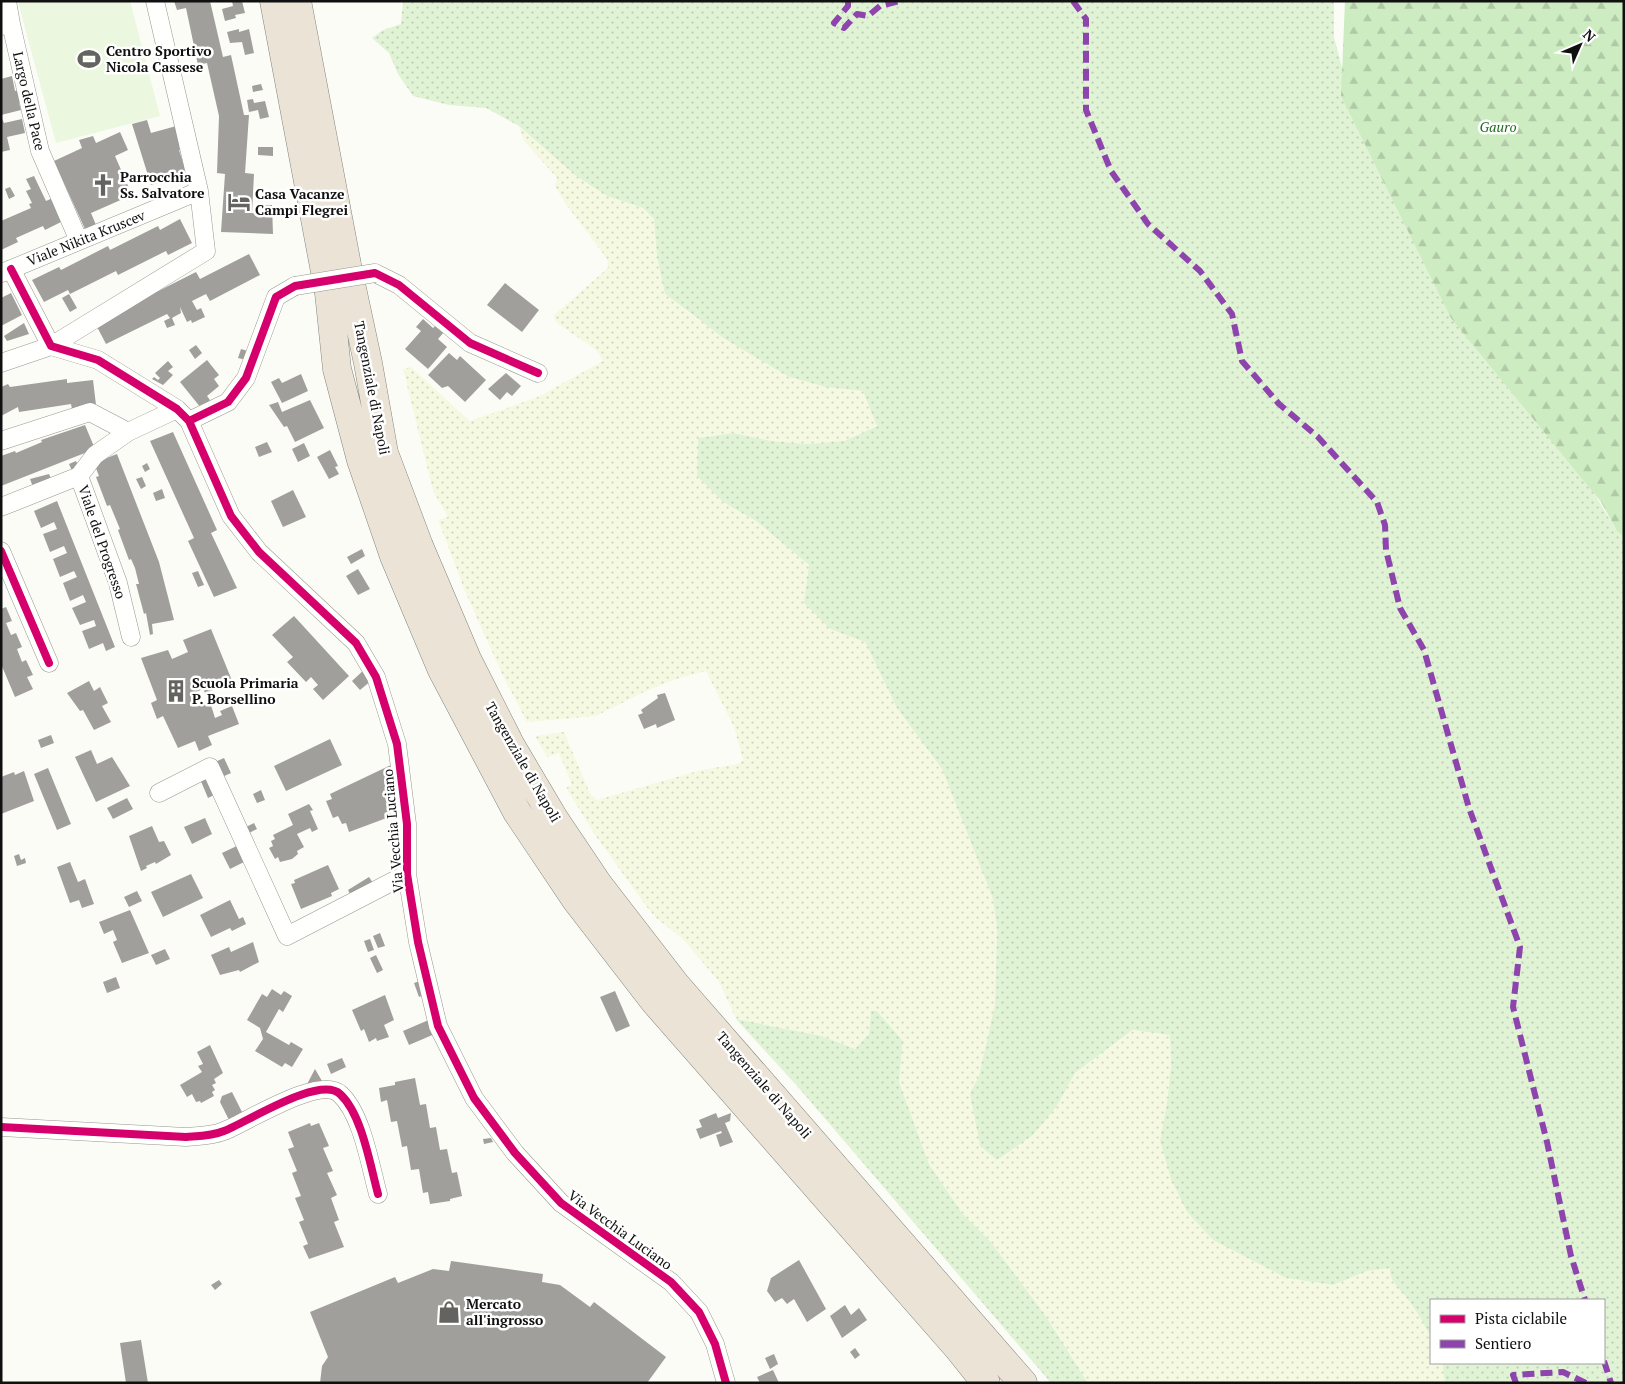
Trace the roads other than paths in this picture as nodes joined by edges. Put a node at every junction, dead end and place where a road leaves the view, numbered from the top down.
1 (7, 1) edge
2 (155, 1) edge
3 (274, 1) edge
4 (297, 1) edge
5 (6, 25) edge
6 (199, 191) junction
7 (79, 241) junction
8 (6, 271) edge
9 (51, 346) junction
10 (1, 363) edge
11 (538, 373) dead end
12 (183, 415) junction
13 (128, 432) junction
14 (1, 441) edge
15 (79, 476) junction
16 (1, 507) edge
17 (1, 551) edge
18 (131, 637) dead end
19 (49, 663) dead end
20 (159, 792) dead end
21 (407, 874) junction
22 (1, 1127) edge
23 (378, 1194) dead end
24 (726, 1383) edge
25 (986, 1383) edge
26 (1023, 1383) edge

1 - 5 street, Largo della Pace
2 - 6 street
3 - 25 highway, Tangenziale di Napoli
4 - 26 highway, Tangenziale di Napoli
5 - 7 street, Largo della Pace
6 - 7 street, Viale Nikita Kruscev
6 - 9 street
7 - 8 street, Viale Nikita Kruscev
8 - 9 street
9 - 10 street
9 - 12 street
11 - 12 street, Viale del Progresso, bridge
12 - 13 street, Viale del Progresso
12 - 21 street, Via Vecchia Luciano
13 - 14 street
13 - 15 street, Viale del Progresso
15 - 16 street, Viale del Progresso
15 - 18 street, Viale del Progresso
17 - 19 street
20 - 21 street
21 - 24 street, Via Vecchia Luciano
22 - 23 street

